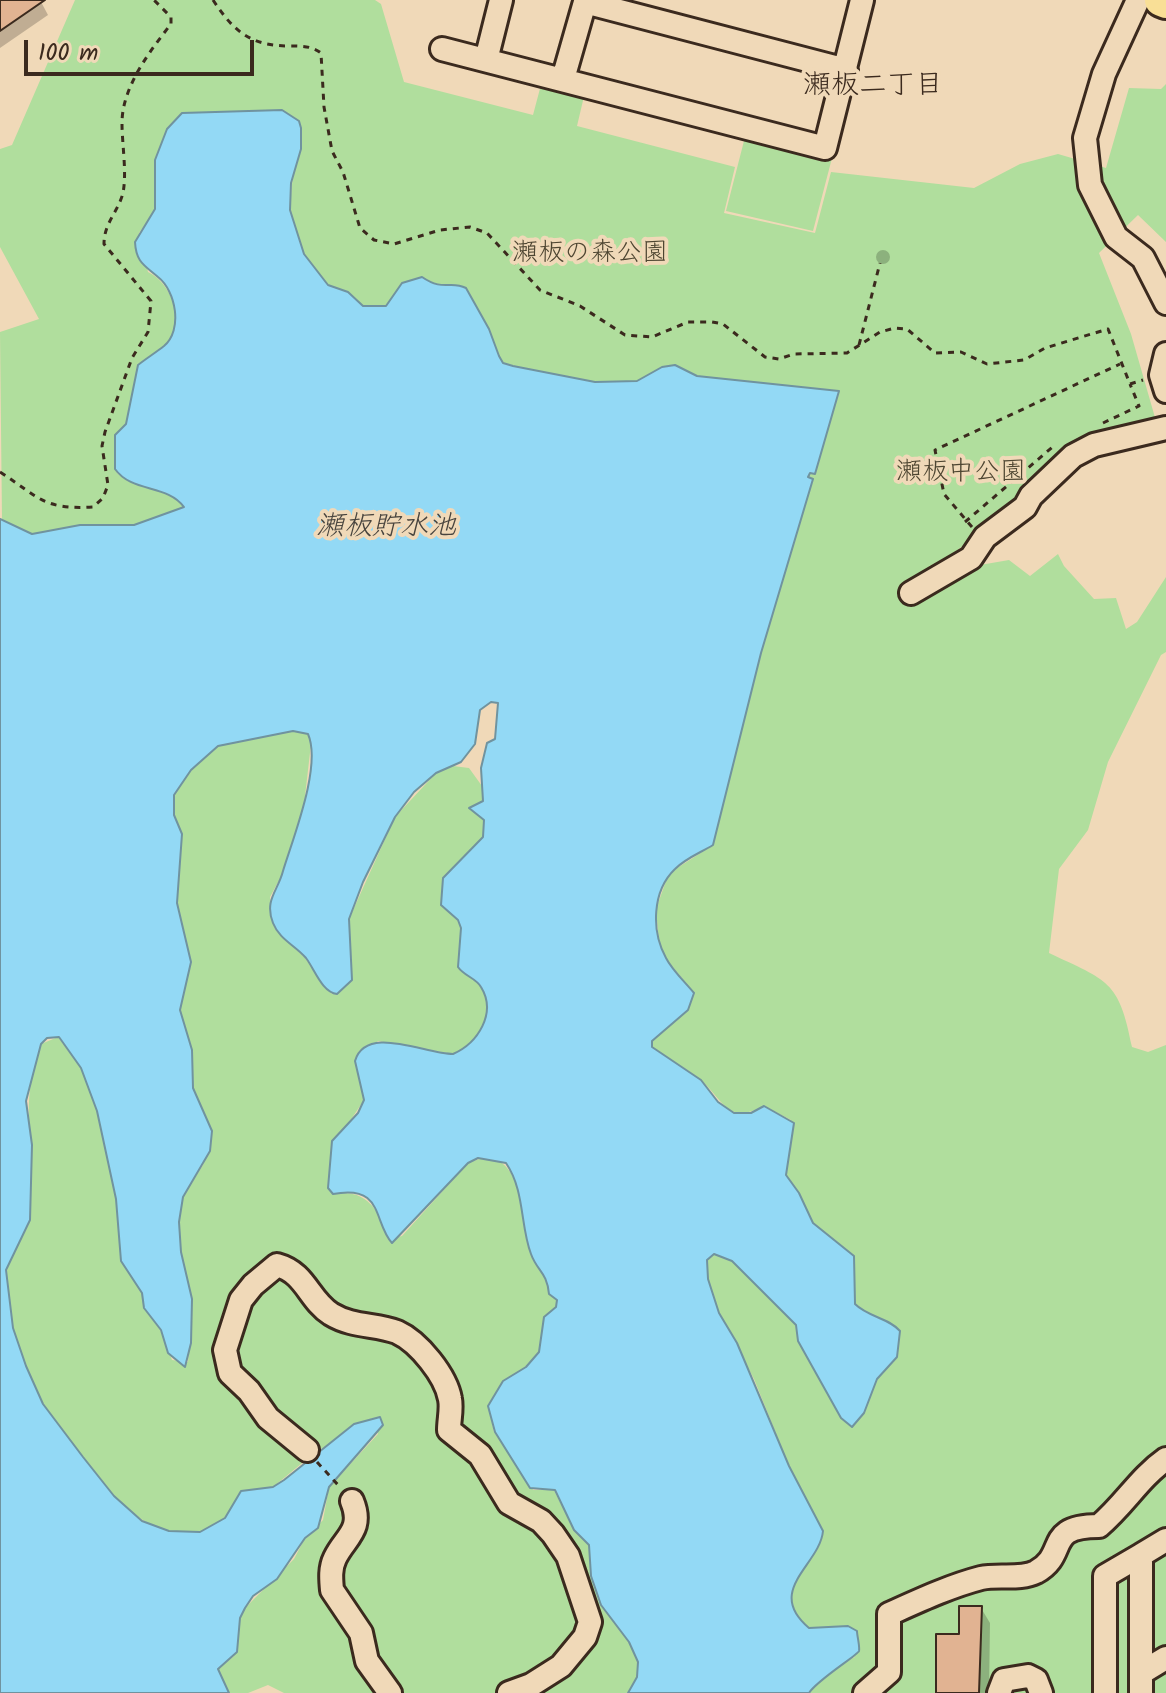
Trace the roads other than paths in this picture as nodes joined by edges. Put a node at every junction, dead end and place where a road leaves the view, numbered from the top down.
1 (501, 0) edge
2 (862, 0) edge
3 (1138, 0) edge
4 (648, 9) edge
5 (442, 49) dead end
6 (486, 60) junction
7 (846, 70) junction
8 (563, 79) junction
9 (1166, 303) edge
10 (1166, 428) edge
11 (911, 593) dead end
12 (307, 1450) road end
13 (1166, 1459) edge
14 (352, 1501) road end
15 (1166, 1540) edge
16 (1141, 1555) junction
17 (1166, 1658) edge
18 (1141, 1683) edge
19 (390, 1693) edge
20 (509, 1693) edge
21 (865, 1693) edge
22 (999, 1693) edge
23 (1041, 1693) edge
24 (1105, 1693) edge

1 - 6 street
2 - 7 street
3 - 9 street
4 - 7 street
4 - 8 street
5 - 6 street
6 - 8 street
7 - 8 street
10 - 11 street
12 - 20 street
13 - 21 street
14 - 19 street
15 - 16 street
16 - 18 street
16 - 24 street
17 - 18 street
22 - 23 street

